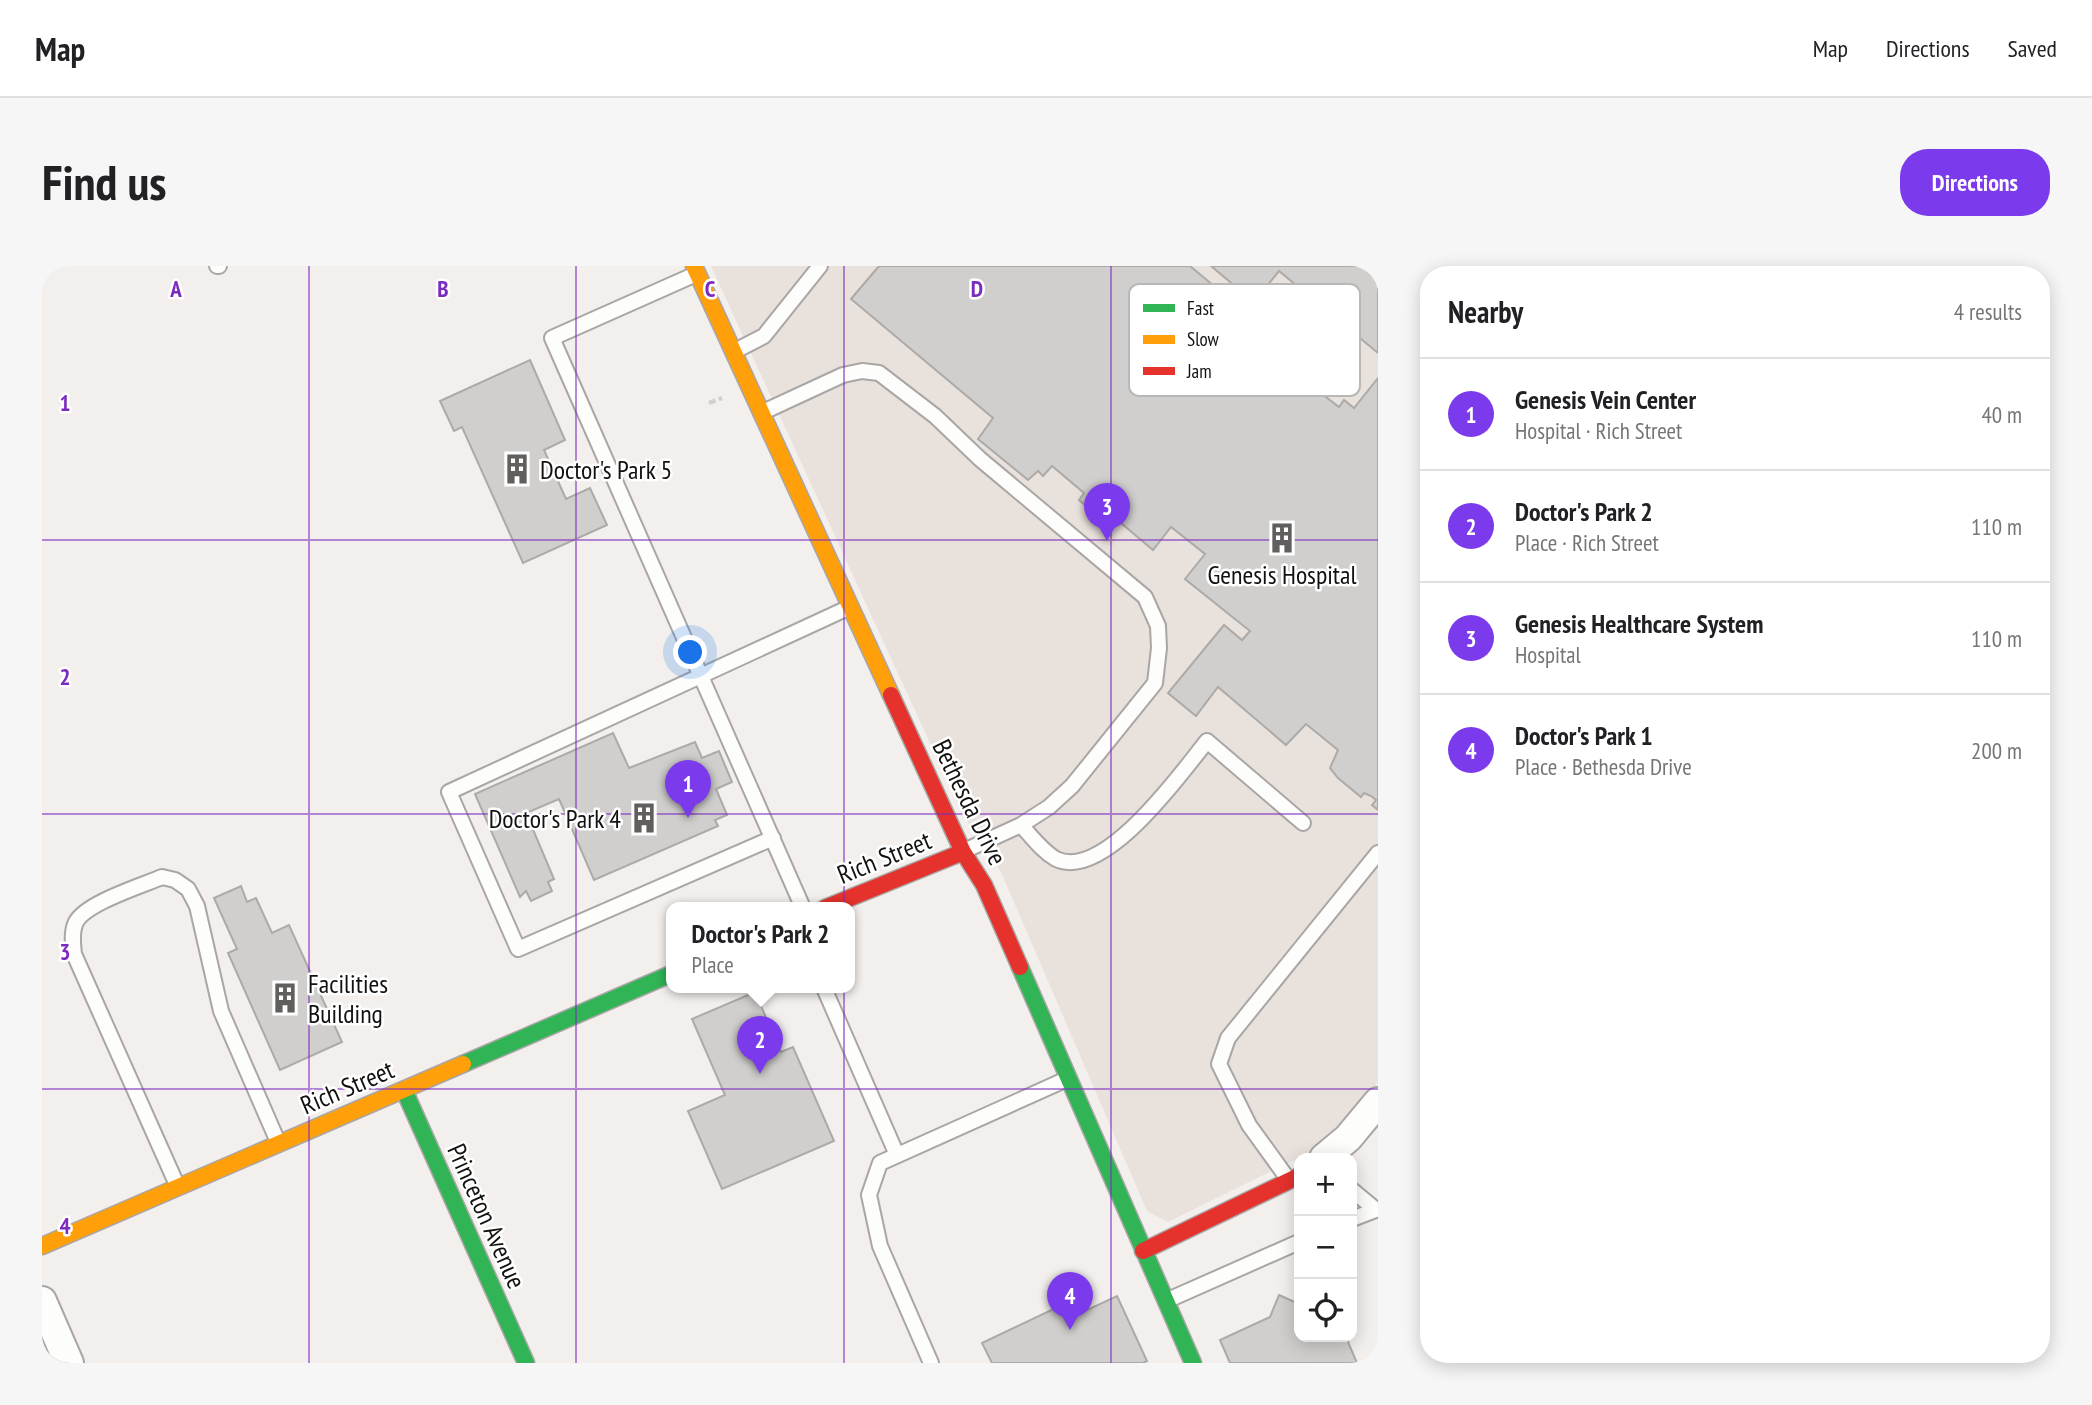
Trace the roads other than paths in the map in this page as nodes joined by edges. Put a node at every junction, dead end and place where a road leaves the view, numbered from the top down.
1 (820, 266) edge
2 (695, 270) edge
3 (732, 352) junction
4 (761, 413) junction
5 (852, 606) junction
6 (701, 674) junction
7 (1303, 823) dead end
8 (1021, 825) junction
9 (773, 838) junction
10 (963, 852) junction
11 (1378, 853) edge
12 (800, 902) edge
13 (840, 902) edge
14 (666, 976) edge
15 (826, 993) edge
16 (1067, 1079) junction
17 (404, 1090) junction
18 (1378, 1102) edge
19 (279, 1143) junction
20 (1330, 1153) edge
21 (897, 1155) junction
22 (1294, 1178) edge
23 (1294, 1179) edge
24 (178, 1188) junction
25 (1357, 1194) edge
26 (1377, 1209) edge
27 (1357, 1217) edge
28 (1294, 1244) edge
29 (42, 1246) edge
30 (1143, 1251) junction
31 (42, 1300) edge
32 (1167, 1300) junction
33 (69, 1363) edge
34 (526, 1363) edge
35 (931, 1363) edge
36 (1193, 1363) edge

1 - 3 lane
2 - 3 street, Bethesda Drive
2 - 6 lane
3 - 4 street, Bethesda Drive
4 - 5 street, Bethesda Drive
4 - 8 lane
5 - 6 lane
5 - 10 street, Bethesda Drive
6 - 9 lane
6 - 9 lane
7 - 8 lane
8 - 10 lane
9 - 12 lane
10 - 13 street, Rich Street
10 - 16 street, Bethesda Drive
11 - 22 lane
14 - 17 street, Rich Street
15 - 21 lane
16 - 21 lane
16 - 30 street, Bethesda Drive
17 - 19 street, Rich Street
17 - 34 street, Princeton Avenue
18 - 20 street
19 - 24 street, Rich Street
19 - 24 lane
21 - 35 lane
23 - 30 street
24 - 29 street, Rich Street
25 - 26 lane
26 - 27 lane
28 - 32 lane
30 - 32 street, Bethesda Drive
31 - 33 street
32 - 36 street, Bethesda Drive

